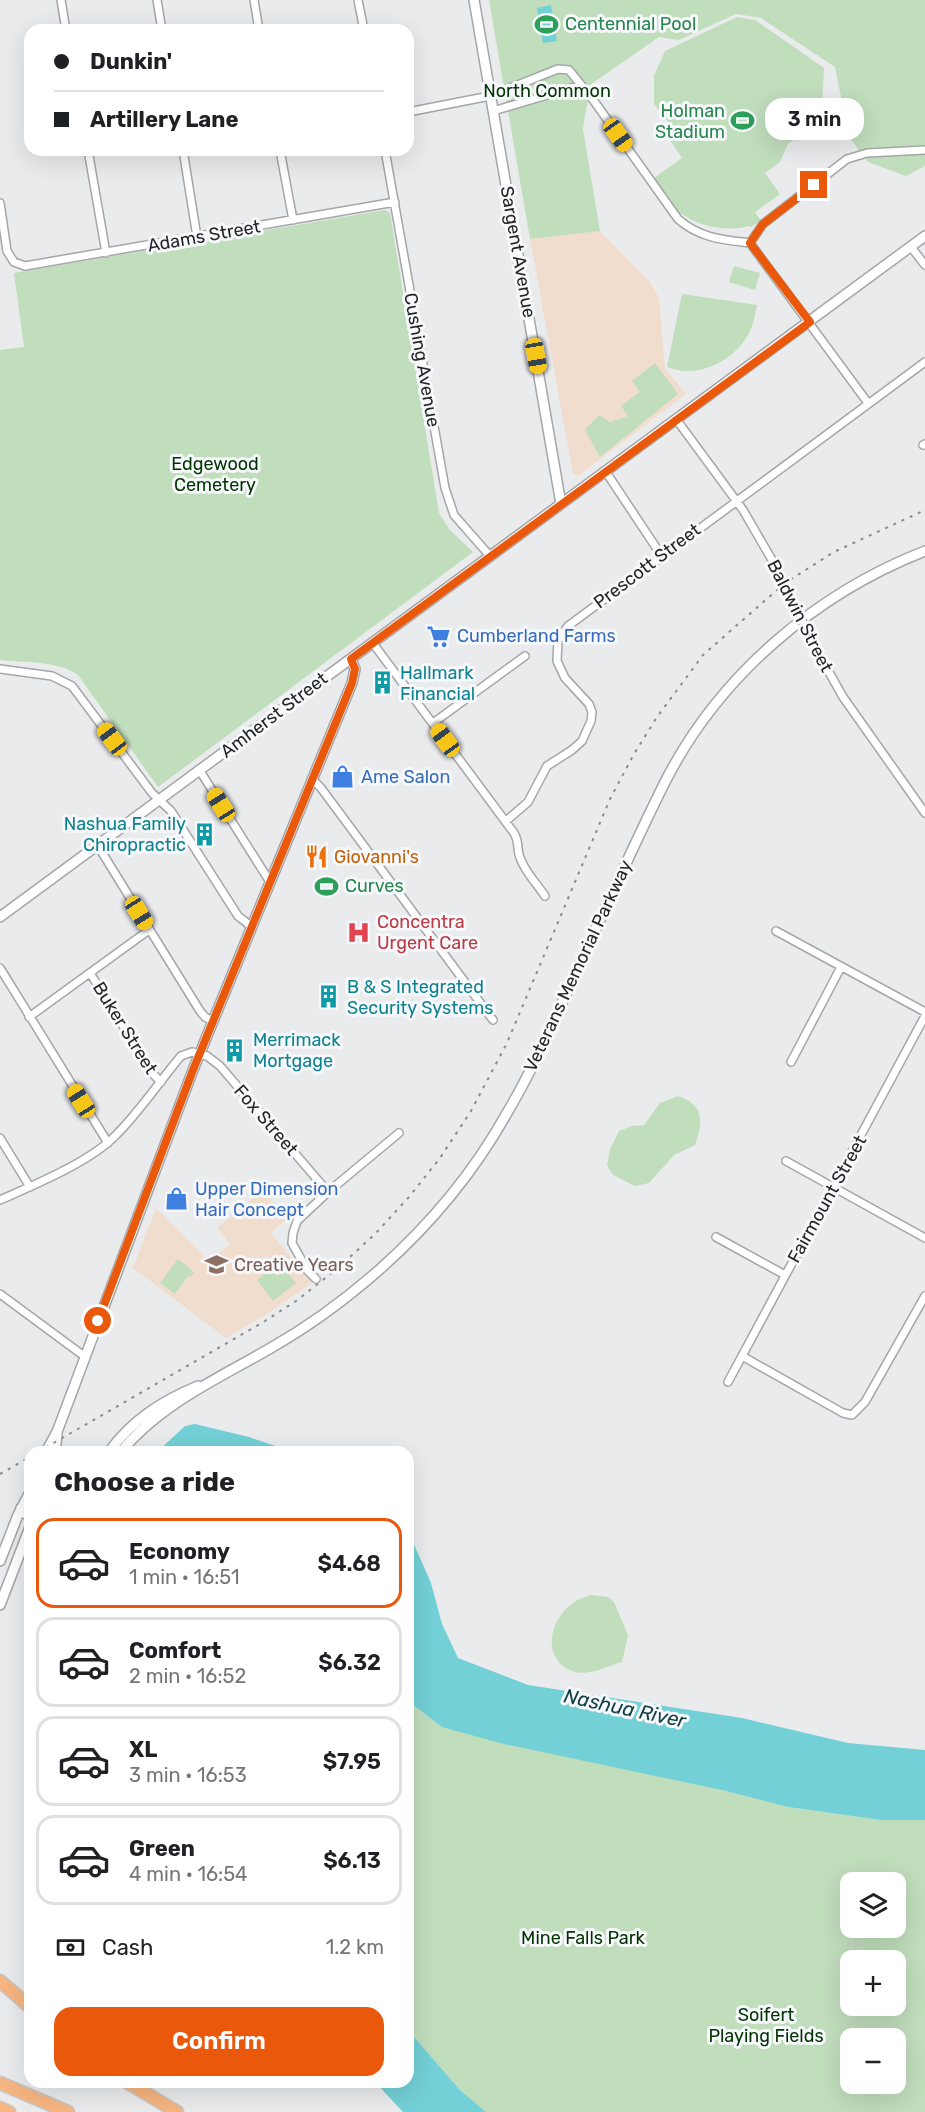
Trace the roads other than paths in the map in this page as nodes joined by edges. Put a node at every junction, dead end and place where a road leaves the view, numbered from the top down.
1 (61, 0) edge
2 (157, 0) edge
3 (254, 0) edge
4 (358, 0) edge
5 (474, 0) edge
6 (65, 24) edge
7 (161, 24) edge
8 (258, 24) edge
9 (363, 24) edge
10 (581, 85) junction
11 (490, 96) junction
12 (414, 111) edge
13 (493, 111) junction
14 (925, 150) edge
15 (89, 156) edge
16 (185, 156) edge
17 (281, 156) edge
18 (386, 156) edge
19 (395, 202) junction
20 (0, 203) edge
21 (293, 220) junction
22 (925, 236) edge
23 (197, 237) junction
24 (750, 243) junction
25 (911, 247) junction
26 (106, 253) junction
27 (925, 265) edge
28 (810, 322) junction
29 (925, 362) edge
30 (868, 403) junction
31 (676, 419) junction
32 (606, 472) junction
33 (736, 501) junction
34 (561, 504) junction
35 (925, 551) edge
36 (661, 555) junction
37 (490, 556) junction
38 (372, 642) junction
39 (525, 656) dead end
40 (351, 659) junction
41 (0, 669) edge
42 (433, 723) junction
43 (200, 771) junction
44 (312, 779) junction
45 (160, 800) junction
46 (925, 813) edge
47 (506, 821) junction
48 (98, 846) junction
49 (270, 882) junction
50 (545, 896) dead end
51 (0, 917) edge
52 (252, 927) junction
53 (149, 930) junction
54 (776, 931) dead end
55 (841, 967) junction
56 (0, 968) edge
57 (90, 973) junction
58 (925, 1014) edge
59 (30, 1017) junction
60 (493, 1020) dead end
61 (213, 1021) junction
62 (200, 1053) junction
63 (792, 1062) dead end
64 (161, 1082) junction
65 (399, 1133) dead end
66 (0, 1138) edge
67 (108, 1143) junction
68 (786, 1161) dead end
69 (30, 1187) junction
70 (834, 1187) junction
71 (328, 1192) junction
72 (0, 1200) edge
73 (716, 1237) dead end
74 (925, 1238) edge
75 (785, 1275) junction
76 (316, 1279) dead end
77 (0, 1293) edge
78 (925, 1296) edge
79 (84, 1356) junction
80 (742, 1356) junction
81 (219, 1377) junction
82 (728, 1382) dead end
83 (57, 1432) junction
84 (49, 1446) edge
85 (56, 1446) edge
86 (114, 1446) edge
87 (127, 1446) edge
88 (24, 1507) edge
89 (24, 1543) edge
90 (0, 1561) edge
91 (0, 1605) edge
92 (0, 1981) edge
93 (0, 1991) edge
94 (24, 2002) edge
95 (24, 2008) edge
96 (0, 2083) edge
97 (137, 2088) edge
98 (0, 2108) edge
99 (9, 2112) edge
100 (68, 2112) edge
101 (177, 2112) edge

1 - 6 street
2 - 7 street
3 - 8 street
4 - 9 street
5 - 11 main road, Sargent Avenue
10 - 11 street
10 - 13 street
10 - 24 street
11 - 12 street
11 - 13 main road, Sargent Avenue
13 - 34 main road, Sargent Avenue
14 - 24 street
15 - 26 street
16 - 23 street
17 - 21 street
18 - 19 street, Cushing Avenue
19 - 21 street, Adams Street
19 - 37 street, Cushing Avenue
20 - 26 street, Adams Street
21 - 23 street, Adams Street
22 - 25 main road, Amherst Street
23 - 26 street, Adams Street
24 - 28 street
25 - 27 street
25 - 28 main road, Amherst Street
28 - 30 street
28 - 31 main road, Amherst Street
29 - 30 street, Prescott Street
30 - 33 street, Prescott Street
31 - 32 main road, Amherst Street
31 - 33 street, Baldwin Street
32 - 34 main road, Amherst Street
32 - 36 street
33 - 36 street, Prescott Street
33 - 46 street, Baldwin Street, bridge
34 - 37 main road, Amherst Street
35 - 81 main road, Veterans Memorial Parkway
36 - 47 street, Prescott Street
37 - 38 main road, Amherst Street
38 - 40 main road, Amherst Street
38 - 42 street
39 - 42 street
40 - 43 main road, Amherst Street
40 - 44 main road
41 - 45 street
42 - 47 street
43 - 45 main road, Amherst Street
43 - 49 street
44 - 49 main road
44 - 60 street
45 - 48 main road, Amherst Street
45 - 52 street
47 - 50 street
48 - 51 main road, Amherst Street
48 - 53 street
49 - 52 main road
52 - 61 main road
53 - 57 street
53 - 61 street
54 - 55 street
55 - 58 street
55 - 63 street
56 - 59 street
57 - 59 street
57 - 64 street, Buker Street
58 - 70 street, Fairmount Street
59 - 67 street
61 - 62 main road
62 - 64 street
62 - 71 street, Fox Street
62 - 79 main road
64 - 67 street
65 - 71 street
66 - 69 street
67 - 69 street
68 - 70 street
69 - 72 street
70 - 74 street
70 - 75 street, Fairmount Street
71 - 76 street
73 - 75 street
75 - 80 street, Fairmount Street
77 - 79 street
78 - 80 street
79 - 83 main road
80 - 82 street, Fairmount Street
81 - 86 main road, Veterans Memorial Parkway
81 - 87 main road, Veterans Memorial Parkway
83 - 84 main road
83 - 85 main road
88 - 90 main road
89 - 91 main road
92 - 94 highway
93 - 95 highway
96 - 100 highway
97 - 101 highway
98 - 99 highway

